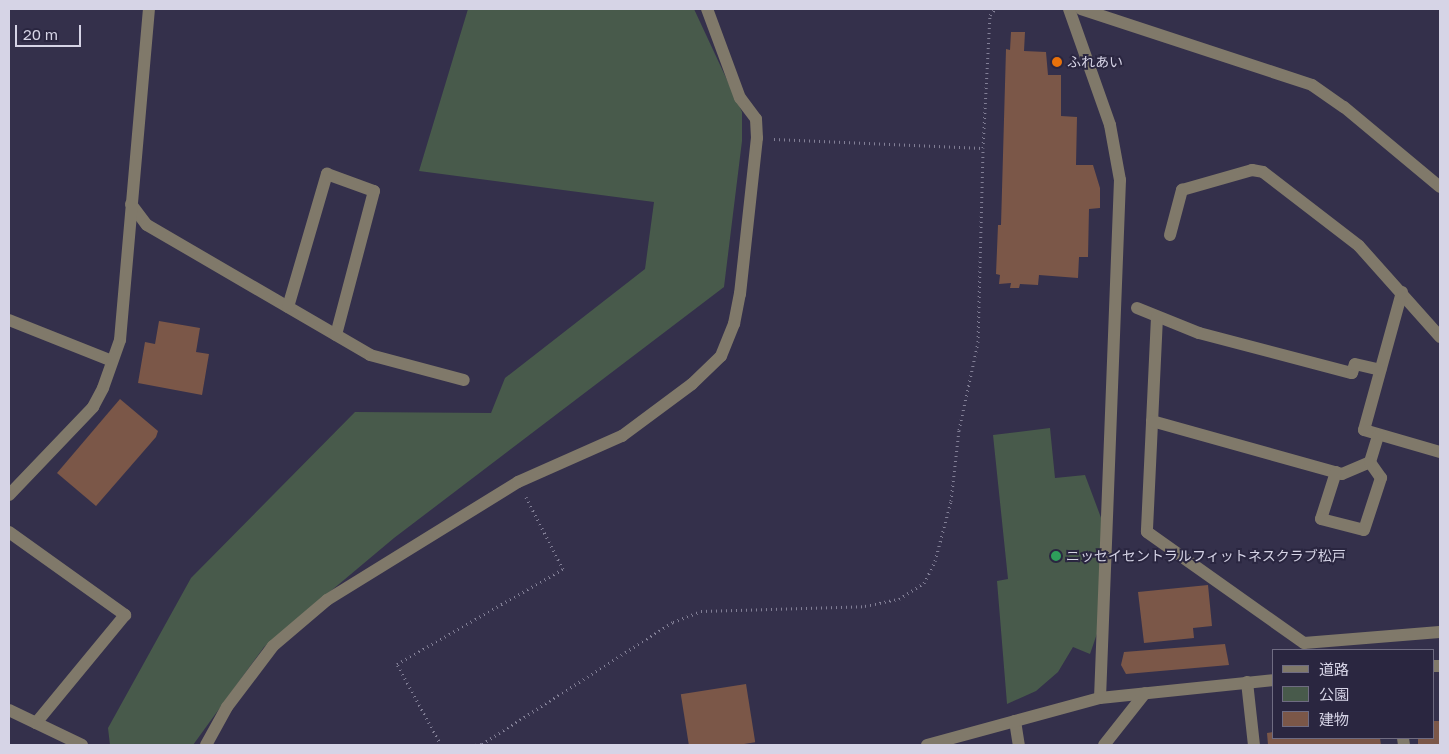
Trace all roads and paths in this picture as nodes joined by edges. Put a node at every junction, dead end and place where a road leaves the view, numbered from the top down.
1 (149, 9) edge
2 (708, 9) edge
3 (995, 9) edge
4 (1069, 9) edge
5 (1082, 9) edge
6 (757, 138) junction
7 (983, 148) junction
8 (1440, 187) edge
9 (131, 204) junction
10 (1170, 235) dead end
11 (1402, 292) junction
12 (288, 307) junction
13 (1137, 308) dead end
14 (1157, 317) junction
15 (9, 320) edge
16 (336, 335) junction
17 (1440, 337) edge
18 (112, 361) junction
19 (1380, 370) junction
20 (464, 380) dead end
21 (1152, 421) junction
22 (1378, 435) junction
23 (1440, 452) edge
24 (1370, 462) junction
25 (1336, 472) junction
26 (518, 482) junction
27 (9, 495) edge
28 (9, 532) edge
29 (1440, 632) edge
30 (1272, 680) edge
31 (1247, 682) junction
32 (1145, 693) junction
33 (1100, 698) junction
34 (9, 710) edge
35 (1015, 721) junction
36 (36, 722) junction
37 (82, 745) edge
38 (206, 745) edge
39 (441, 745) edge
40 (475, 745) edge
41 (927, 745) edge
42 (1019, 745) edge
43 (1104, 745) edge
44 (1254, 745) edge

1 - 9 street
2 - 6 street
3 - 7 path
4 - 33 street
5 - 8 street
6 - 7 path
6 - 26 street
7 - 40 path
9 - 12 street
9 - 18 street
10 - 11 street
11 - 17 street
11 - 19 street
12 - 16 street
12 - 16 street
13 - 14 street
14 - 19 street
14 - 21 street
15 - 18 street
16 - 20 street
18 - 27 street
19 - 22 street
21 - 25 street
21 - 29 street
22 - 23 street
22 - 24 street
24 - 25 street
24 - 25 street
26 - 38 street
26 - 39 path
28 - 36 street
30 - 31 street
31 - 32 street
31 - 44 street
32 - 33 street
32 - 43 street
33 - 35 street
34 - 36 street
35 - 41 street
35 - 42 street
36 - 37 street

